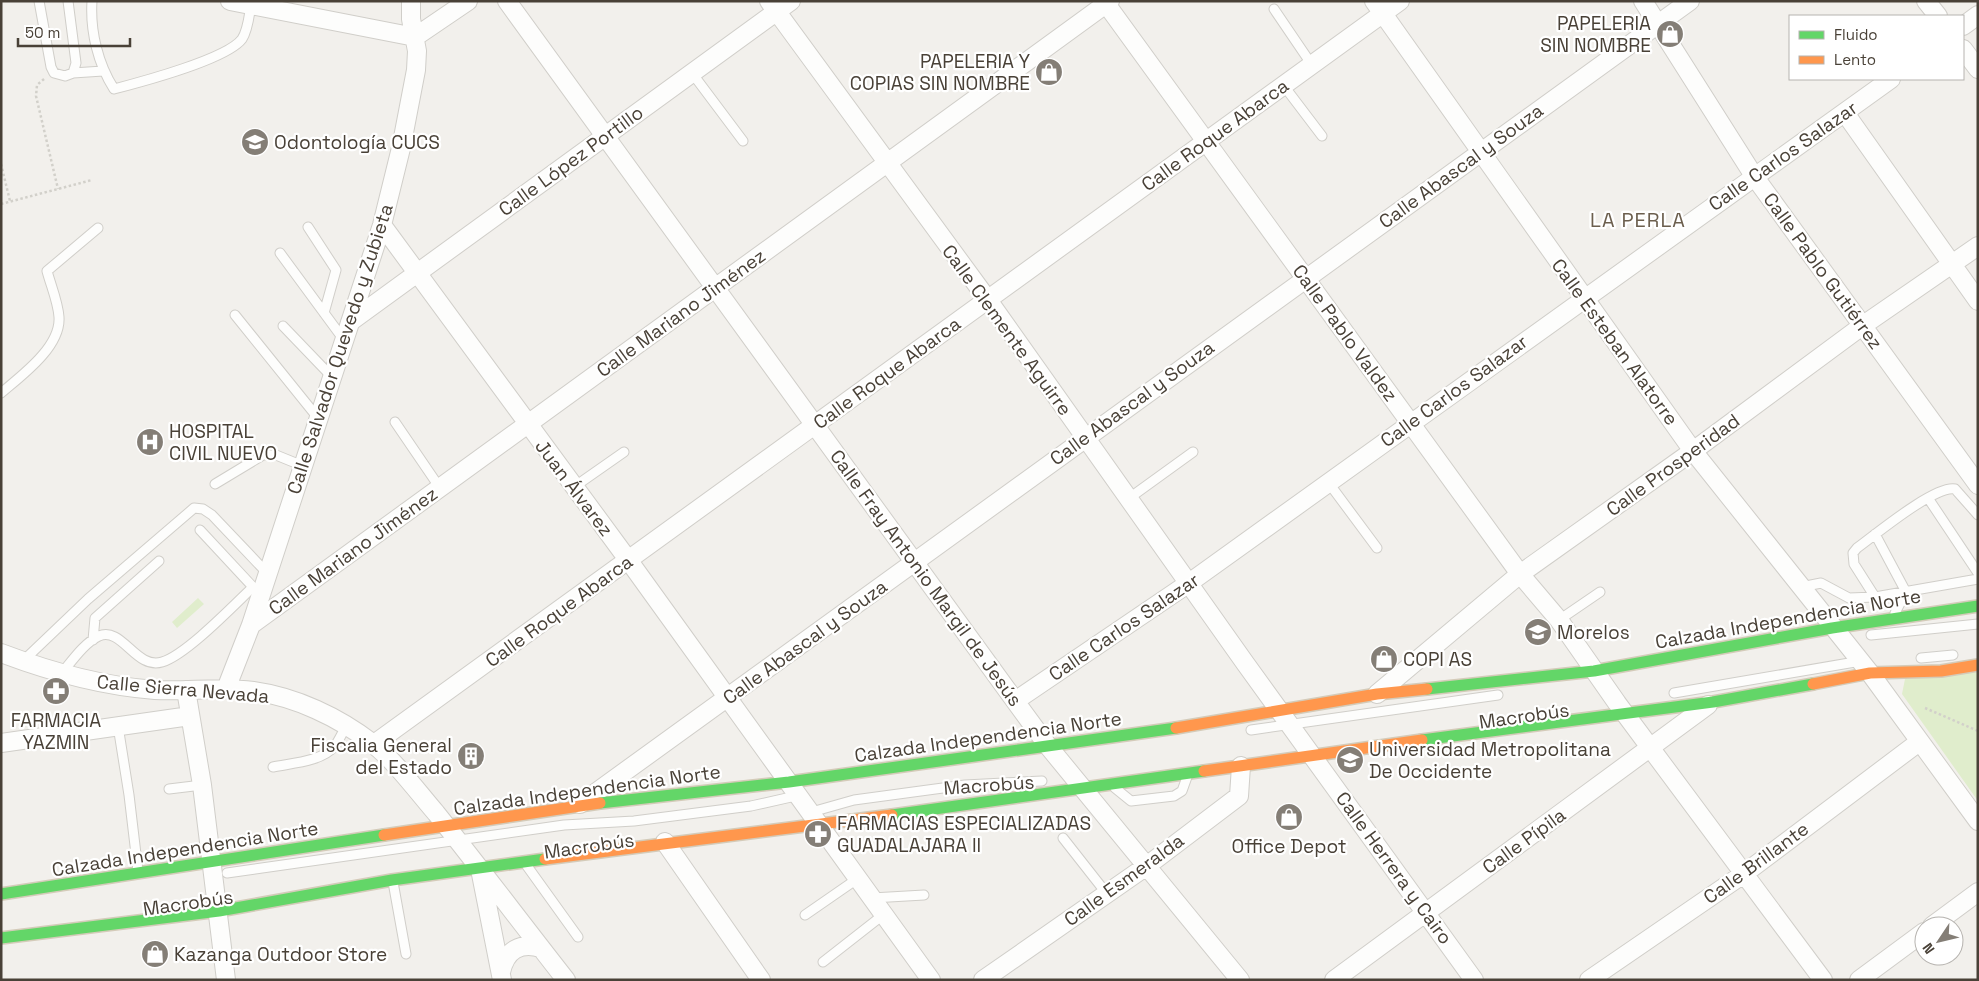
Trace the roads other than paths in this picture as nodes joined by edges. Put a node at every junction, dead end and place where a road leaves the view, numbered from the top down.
1 (39, 1) edge
2 (68, 1) edge
3 (92, 1) edge
4 (230, 1) edge
5 (411, 1) edge
6 (468, 1) edge
7 (507, 1) edge
8 (791, 1) edge
9 (1400, 1) edge
10 (1643, 1) edge
11 (1690, 1) edge
12 (1926, 1) edge
13 (1107, 2) edge
14 (251, 5) junction
15 (772, 7) edge
16 (1378, 7) edge
17 (1274, 8) dead end
18 (1937, 15) edge
19 (1978, 15) edge
20 (1659, 24) junction
21 (1964, 25) edge
22 (415, 37) junction
23 (1964, 50) edge
24 (1312, 65) junction
25 (1978, 69) edge
26 (103, 72) junction
27 (73, 73) junction
28 (692, 73) junction
29 (1890, 80) edge
30 (1284, 86) junction
31 (1844, 113) junction
32 (605, 136) junction
33 (1322, 136) dead end
34 (743, 141) dead end
35 (1205, 142) junction
36 (1480, 152) junction
37 (886, 164) junction
38 (1754, 176) junction
39 (382, 224) junction
40 (308, 227) dead end
41 (98, 228) dead end
42 (1978, 246) edge
43 (280, 253) dead end
44 (1952, 265) junction
45 (417, 273) junction
46 (1306, 278) junction
47 (715, 288) junction
48 (1584, 298) junction
49 (988, 300) junction
50 (1978, 301) edge
51 (324, 313) junction
52 (235, 315) dead end
53 (350, 322) junction
54 (283, 326) dead end
55 (1862, 326) junction
56 (344, 340) junction
57 (332, 378) junction
58 (1, 393) edge
59 (319, 418) junction
60 (395, 422) dead end
61 (1410, 422) junction
62 (527, 424) junction
63 (815, 426) junction
64 (1084, 438) junction
65 (1694, 451) junction
66 (624, 452) dead end
67 (1193, 452) dead end
68 (303, 466) junction
69 (1328, 482) junction
70 (215, 484) dead end
71 (1978, 485) edge
72 (574, 487) junction
73 (440, 488) junction
74 (1928, 498) junction
75 (1128, 499) junction
76 (1978, 515) edge
77 (200, 530) dead end
78 (1875, 534) junction
79 (1377, 548) dead end
80 (159, 561) dead end
81 (629, 561) junction
82 (914, 562) junction
83 (265, 572) junction
84 (1978, 573) edge
85 (1520, 574) junction
86 (1978, 579) edge
87 (1189, 583) junction
88 (253, 587) junction
89 (1801, 588) junction
90 (1600, 592) dead end
91 (1906, 592) junction
92 (1875, 596) junction
93 (1978, 606) edge
94 (1891, 619) junction
95 (1559, 620) junction
96 (1978, 624) edge
97 (251, 625) junction
98 (1845, 636) junction
99 (93, 640) junction
100 (1, 653) edge
101 (1960, 654) dead end
102 (1913, 658) dead end
103 (23, 661) junction
104 (1868, 665) junction
105 (1978, 665) edge
106 (61, 674) junction
107 (1620, 676) dead end
108 (1595, 677) junction
109 (226, 689) junction
110 (186, 690) junction
111 (1377, 694) junction
112 (1503, 694) dead end
113 (1666, 695) dead end
114 (728, 698) junction
115 (1015, 701) junction
116 (1713, 702) junction
117 (1619, 705) junction
118 (190, 716) junction
119 (1285, 718) junction
120 (118, 726) junction
121 (346, 726) junction
122 (1452, 726) dead end
123 (1241, 731) dead end
124 (1355, 739) dead end
125 (1, 742) edge
126 (1920, 742) junction
127 (374, 744) junction
128 (1651, 748) junction
129 (1308, 749) junction
130 (1055, 753) junction
131 (987, 765) dead end
132 (1242, 766) junction
133 (273, 767) dead end
134 (1187, 774) junction
135 (869, 781) dead end
136 (1083, 781) junction
137 (1111, 784) junction
138 (202, 785) junction
139 (169, 789) dead end
140 (798, 790) junction
141 (576, 806) junction
142 (810, 817) junction
143 (1978, 821) edge
144 (763, 822) dead end
145 (447, 827) junction
146 (1064, 838) dead end
147 (458, 841) junction
148 (665, 842) junction
149 (525, 862) junction
150 (477, 865) junction
151 (1148, 865) junction
152 (210, 871) junction
153 (1745, 873) junction
154 (138, 874) junction
155 (857, 879) junction
156 (392, 880) junction
157 (293, 888) dead end
158 (1978, 892) edge
159 (1, 894) edge
160 (1107, 894) junction
161 (924, 895) dead end
162 (871, 898) junction
163 (217, 902) junction
164 (1426, 913) junction
165 (805, 915) dead end
166 (883, 915) junction
167 (1946, 916) edge
168 (80, 918) dead end
169 (1, 929) edge
170 (578, 937) dead end
171 (1, 938) edge
172 (1914, 939) edge
173 (541, 948) junction
174 (406, 954) dead end
175 (823, 962) dead end
176 (502, 976) edge
177 (226, 980) edge
178 (566, 980) edge
179 (761, 980) edge
180 (931, 980) edge
181 (983, 980) edge
182 (1240, 980) edge
183 (1334, 980) edge
184 (1474, 980) edge
185 (1589, 980) edge
186 (1822, 980) edge
187 (1859, 980) edge

1 - 27 lane
2 - 27 lane
3 - 26 lane
4 - 14 street
5 - 22 street, Calle Salvador Quevedo y Zubieta
6 - 22 street
7 - 32 street, Calle Fray Antonio Margil de Jesús
8 - 15 street, Calle López Portillo
9 - 16 street, Calle Roque Abarca
10 - 20 street, Calle Pablo Gutiérrez
11 - 20 street, Calle Abascal y Souza
12 - 18 street
13 - 35 street, Calle Pablo Valdez
13 - 37 street, Calle Mariano Jiménez
14 - 22 street
14 - 26 lane
15 - 28 street, Calle López Portillo
15 - 37 street, Calle Clemente Aguirre
16 - 24 street, Calle Roque Abarca
16 - 36 street, Calle Esteban Alatorre
17 - 24 lane
19 - 21 street
20 - 36 street, Calle Abascal y Souza
20 - 38 street, Calle Pablo Gutiérrez
22 - 39 street, Calle Salvador Quevedo y Zubieta
23 - 25 street
24 - 30 street, Calle Roque Abarca
26 - 27 lane
28 - 32 street, Calle López Portillo
28 - 34 lane
29 - 31 street, Calle Carlos Salazar
30 - 33 lane
30 - 35 street, Calle Roque Abarca
31 - 38 street, Calle Carlos Salazar
31 - 44 street
32 - 45 street, Calle López Portillo
32 - 47 street, Calle Fray Antonio Margil de Jesús
35 - 46 street, Calle Pablo Valdez
35 - 49 street, Calle Roque Abarca
36 - 46 street, Calle Abascal y Souza
36 - 48 street, Calle Esteban Alatorre
37 - 47 street, Calle Mariano Jiménez
37 - 49 street, Calle Clemente Aguirre
38 - 48 street, Calle Carlos Salazar
38 - 55 street, Calle Pablo Gutiérrez
39 - 45 street, Juan Álvarez
39 - 53 street, Calle Salvador Quevedo y Zubieta
40 - 51 lane
41 - 58 lane
42 - 44 street, Calle Prosperidad
43 - 51 lane
44 - 50 street
44 - 55 street, Calle Prosperidad
45 - 53 street, Calle López Portillo
45 - 62 street, Juan Álvarez
46 - 61 street, Calle Pablo Valdez
46 - 64 street, Calle Abascal y Souza
47 - 62 street, Calle Mariano Jiménez
47 - 63 street, Calle Fray Antonio Margil de Jesús
48 - 61 street, Calle Carlos Salazar
48 - 65 street, Calle Esteban Alatorre
49 - 63 street, Calle Roque Abarca
49 - 64 street, Calle Clemente Aguirre
51 - 56 lane
52 - 59 lane
53 - 56 street, Calle Salvador Quevedo y Zubieta
54 - 57 lane
55 - 65 street, Calle Prosperidad
55 - 71 street, Calle Pablo Gutiérrez
56 - 57 street, Calle Salvador Quevedo y Zubieta
57 - 59 street, Calle Salvador Quevedo y Zubieta
59 - 68 street, Calle Salvador Quevedo y Zubieta
60 - 73 lane
61 - 69 street, Calle Carlos Salazar
61 - 85 street, Calle Pablo Valdez
62 - 72 street, Juan Álvarez
62 - 73 street, Calle Mariano Jiménez
63 - 81 street, Calle Roque Abarca
63 - 82 street, Calle Fray Antonio Margil de Jesús
64 - 75 street, Calle Clemente Aguirre
64 - 82 street, Calle Abascal y Souza
65 - 85 street, Calle Prosperidad
65 - 89 street, Calle Esteban Alatorre
66 - 72 lane
67 - 75 lane
68 - 70 lane
68 - 83 street, Calle Salvador Quevedo y Zubieta
69 - 79 lane
69 - 87 street, Calle Carlos Salazar
72 - 81 street, Juan Álvarez
73 - 97 street, Calle Mariano Jiménez
74 - 76 lane
74 - 78 lane
74 - 84 lane
75 - 87 street, Calle Clemente Aguirre
77 - 88 lane
78 - 91 lane
78 - 92 lane
80 - 99 lane
81 - 114 street, Juan Álvarez
81 - 127 street, Calle Roque Abarca
82 - 114 street, Calle Abascal y Souza
82 - 115 street, Calle Fray Antonio Margil de Jesús
83 - 88 lane
83 - 97 street, Calle Salvador Quevedo y Zubieta
83 - 103 lane
85 - 95 street, Calle Pablo Valdez
85 - 111 street, Calle Prosperidad
86 - 91 lane
87 - 115 street, Calle Carlos Salazar
87 - 119 street, Calle Clemente Aguirre
88 - 99 lane
89 - 92 lane
89 - 98 street, Calle Esteban Alatorre
90 - 95 lane
91 - 92 lane
91 - 94 lane
93 - 94 main road, Calzada Independencia Norte
94 - 98 main road, Calzada Independencia Norte
95 - 108 street, Calle Pablo Valdez
96 - 98 lane
97 - 109 street, Calle Salvador Quevedo y Zubieta
98 - 104 street, Calle Esteban Alatorre
98 - 108 main road, Calzada Independencia Norte
99 - 106 lane
100 - 103 street, Calle Sierra Nevada
101 - 102 lane
103 - 106 street, Calle Sierra Nevada
104 - 105 main road
104 - 113 lane
104 - 116 main road
104 - 126 street, Calle Esteban Alatorre
106 - 110 street, Calle Sierra Nevada
107 - 108 lane
108 - 111 main road, Calzada Independencia Norte
108 - 117 street, Calle Pablo Valdez
109 - 110 street, Calle Sierra Nevada
109 - 121 street, Calle Sierra Nevada
110 - 118 street
111 - 119 main road, Calzada Independencia Norte
112 - 119 lane, Macrobús
114 - 140 street, Juan Álvarez
114 - 141 street, Calle Abascal y Souza
115 - 130 street, Calle Fray Antonio Margil de Jesús
116 - 117 main road
116 - 128 street, Calle Pípila
117 - 128 street, Calle Pablo Valdez
117 - 129 main road
118 - 120 street
118 - 138 street
119 - 123 lane, Macrobús
119 - 129 street, Calle Clemente Aguirre
119 - 130 main road, Calzada Independencia Norte
120 - 125 street
120 - 154 lane
121 - 127 street, Calle Sierra Nevada
121 - 133 lane
122 - 124 lane, Macrobús
126 - 143 street, Calle Esteban Alatorre
126 - 153 street, Calle Brillante
127 - 145 street, Calle Sierra Nevada
128 - 153 street, Calle Pablo Valdez
128 - 164 street, Calle Pípila
129 - 132 main road
129 - 164 street, Calle Herrera y Cairo
130 - 136 street, Calle Fray Antonio Margil de Jesús
130 - 140 main road, Calzada Independencia Norte
131 - 135 lane, Macrobús
132 - 134 main road
132 - 151 street, Calle Esmeralda
134 - 137 main road
134 - 137 lane
136 - 137 main road
136 - 142 main road
136 - 142 lane, Macrobús
136 - 151 street, Calle Fray Antonio Margil de Jesús
138 - 139 lane
138 - 152 street
140 - 141 main road, Calzada Independencia Norte
140 - 142 street, Juan Álvarez
140 - 147 lane, Macrobús
141 - 145 main road, Calzada Independencia Norte
142 - 148 main road
142 - 155 street, Juan Álvarez
144 - 150 lane, Macrobús
145 - 147 street, Calle Sierra Nevada
145 - 152 main road, Calzada Independencia Norte
146 - 160 lane
147 - 150 street, Calle Sierra Nevada
147 - 152 lane, Macrobús
148 - 149 main road
148 - 179 street
149 - 150 main road
149 - 170 lane
150 - 156 main road
150 - 157 lane, Macrobús
150 - 173 street, Calle Sierra Nevada
150 - 176 street
151 - 160 street, Calle Esmeralda
151 - 182 street, Calle Fray Antonio Margil de Jesús
152 - 154 main road, Calzada Independencia Norte
152 - 163 street
153 - 185 street, Calle Brillante
153 - 186 street, Calle Pablo Valdez
154 - 159 main road, Calzada Independencia Norte
155 - 162 street, Juan Álvarez
155 - 165 lane
156 - 163 main road
156 - 174 lane
158 - 167 street
160 - 181 street, Calle Esmeralda
161 - 162 lane
162 - 166 street, Juan Álvarez
163 - 171 main road
163 - 177 street
164 - 183 street, Calle Pípila
164 - 184 street, Calle Herrera y Cairo
166 - 175 lane
166 - 180 street, Juan Álvarez
168 - 169 lane
172 - 187 street
173 - 176 street
173 - 178 street, Calle Sierra Nevada

